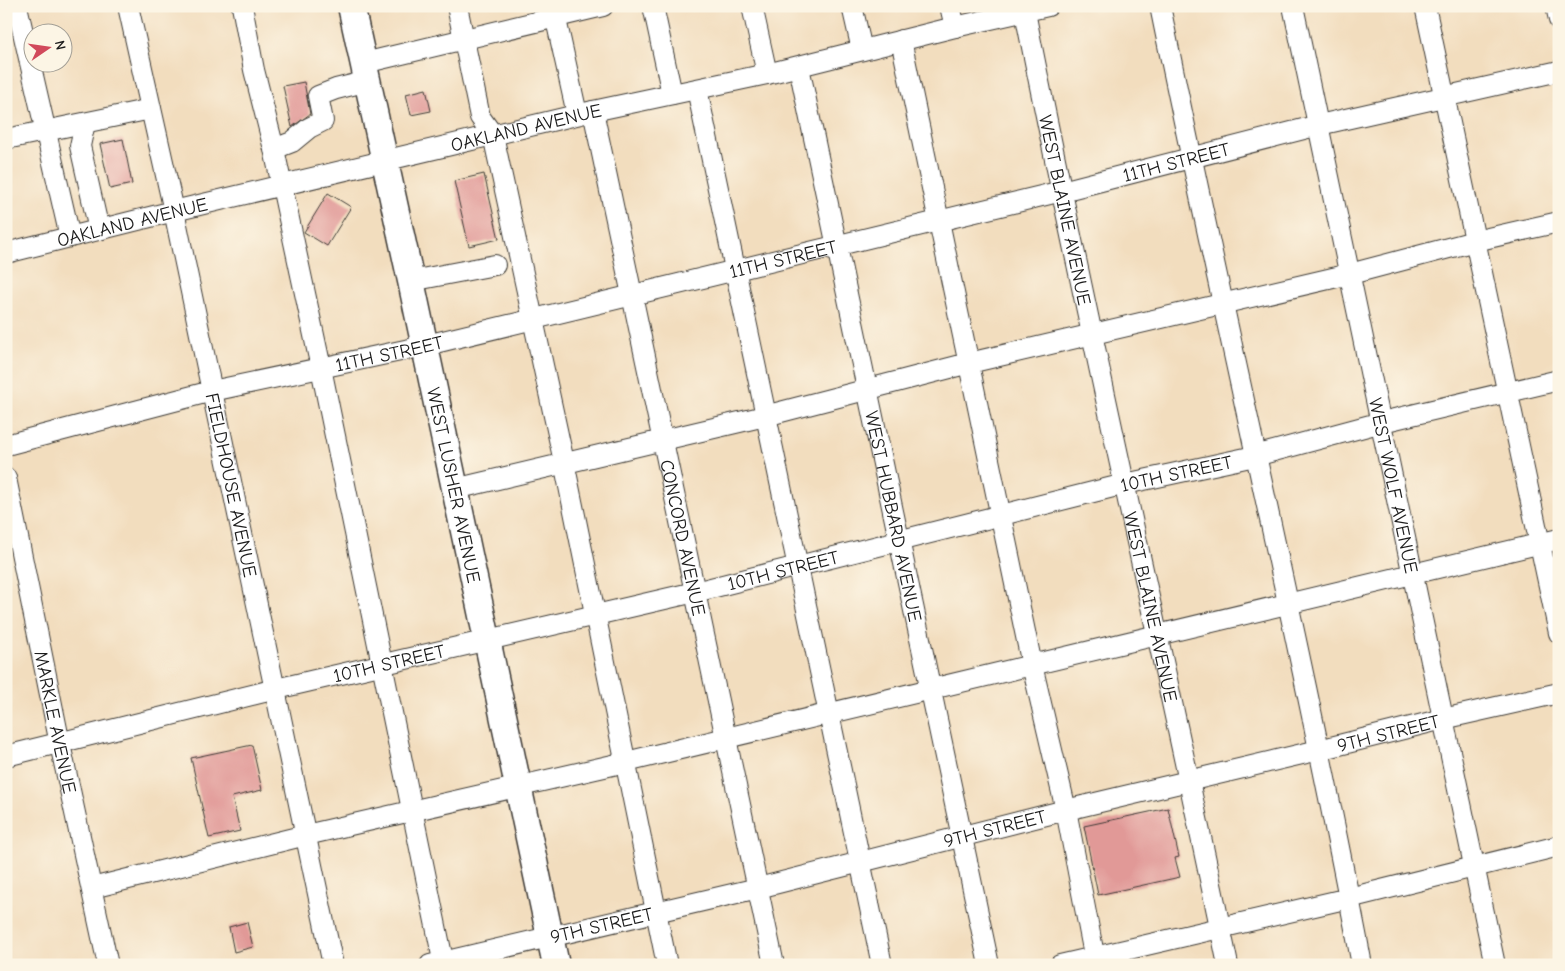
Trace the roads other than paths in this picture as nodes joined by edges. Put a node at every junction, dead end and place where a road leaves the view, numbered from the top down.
1 (17, 6) edge
2 (128, 6) edge
3 (242, 6) edge
4 (351, 6) edge
5 (457, 6) edge
6 (603, 6) edge
7 (653, 6) edge
8 (752, 6) edge
9 (852, 6) edge
10 (950, 6) edge
11 (1048, 6) edge
12 (1160, 6) edge
13 (1293, 6) edge
14 (1426, 6) edge
15 (1556, 6) edge
16 (554, 12) edge
17 (1025, 12) junction
18 (1559, 20) edge
19 (955, 27) junction
20 (464, 39) junction
21 (901, 40) junction
22 (862, 50) junction
23 (799, 66) junction
24 (1559, 71) edge
25 (366, 72) junction
26 (767, 74) junction
27 (698, 89) junction
28 (672, 94) junction
29 (1445, 97) junction
30 (151, 109) junction
31 (585, 112) junction
32 (85, 123) junction
33 (1319, 125) junction
34 (45, 130) junction
35 (493, 135) junction
36 (6, 139) edge
37 (274, 149) junction
38 (1191, 158) junction
39 (385, 161) junction
40 (282, 186) junction
41 (1062, 191) junction
42 (174, 211) junction
43 (939, 220) junction
44 (1559, 222) edge
45 (99, 230) junction
46 (70, 237) junction
47 (1474, 241) junction
48 (837, 245) junction
49 (6, 253) edge
50 (495, 265) dead end
51 (735, 270) junction
52 (1350, 274) junction
53 (411, 281) junction
54 (632, 295) junction
55 (1222, 303) junction
56 (533, 319) junction
57 (1092, 336) junction
58 (425, 346) junction
59 (969, 364) junction
60 (321, 368) junction
61 (1559, 380) edge
62 (867, 389) junction
63 (212, 391) junction
64 (1508, 392) junction
65 (765, 416) junction
66 (1382, 422) junction
67 (663, 440) junction
68 (6, 445) edge
69 (1255, 456) junction
70 (564, 462) junction
71 (6, 478) edge
72 (1125, 484) junction
73 (455, 489) junction
74 (1001, 515) junction
75 (899, 540) junction
76 (1549, 542) edge
77 (799, 566) junction
78 (1413, 574) junction
79 (695, 592) junction
80 (1287, 604) junction
81 (596, 614) junction
82 (1559, 633) edge
83 (1158, 635) junction
84 (487, 639) junction
85 (383, 664) junction
86 (1032, 665) junction
87 (276, 689) junction
88 (931, 689) junction
89 (1559, 693) edge
90 (830, 714) junction
91 (1443, 719) junction
92 (726, 738) junction
93 (60, 744) junction
94 (1319, 750) junction
95 (6, 756) edge
96 (626, 762) junction
97 (1189, 780) junction
98 (518, 786) junction
99 (1066, 810) junction
100 (413, 812) junction
101 (306, 835) junction
102 (962, 835) junction
103 (1559, 846) edge
104 (861, 861) junction
105 (1474, 867) junction
106 (92, 888) junction
107 (758, 888) junction
108 (1349, 898) junction
109 (656, 912) junction
110 (1220, 927) junction
111 (550, 937) junction
112 (1096, 960) edge
113 (439, 964) edge
114 (108, 965) edge
115 (333, 965) edge
116 (556, 965) edge
117 (668, 965) edge
118 (774, 965) edge
119 (882, 965) edge
120 (989, 965) edge
121 (1060, 965) edge
122 (1228, 965) edge
123 (1362, 965) edge
124 (1495, 965) edge

1 - 34 street
2 - 30 street, FIELDHOUSE AVENUE
3 - 37 street
4 - 25 main road, WEST LUSHER AVENUE
5 - 20 street
6 - 16 street
7 - 28 street
8 - 26 street
9 - 22 street
10 - 19 street
11 - 17 street, OAKLAND AVENUE
12 - 38 street
13 - 33 street, WEST WOLF AVENUE
14 - 29 street
15 - 18 street
16 - 20 street
16 - 31 street, CONCORD AVENUE
17 - 19 street, OAKLAND AVENUE
17 - 41 street, WEST BLAINE AVENUE
19 - 21 street, OAKLAND AVENUE
20 - 25 street
20 - 35 street
21 - 22 street, OAKLAND AVENUE
21 - 43 street
22 - 23 street, OAKLAND AVENUE
23 - 26 street, OAKLAND AVENUE
23 - 48 street, WEST HUBBARD AVENUE
24 - 29 street, 11TH STREET
25 - 37 street
25 - 39 main road, WEST LUSHER AVENUE
26 - 27 street, OAKLAND AVENUE
27 - 28 street, OAKLAND AVENUE
27 - 51 street
28 - 31 street, OAKLAND AVENUE
29 - 33 street, 11TH STREET
29 - 47 street
30 - 32 street
30 - 42 street, FIELDHOUSE AVENUE
31 - 35 street, OAKLAND AVENUE
31 - 54 street, CONCORD AVENUE
32 - 34 street
32 - 45 street
33 - 38 street, 11TH STREET
33 - 52 street, WEST WOLF AVENUE
34 - 36 street
34 - 46 street
35 - 39 street, OAKLAND AVENUE
35 - 56 street
37 - 40 street
38 - 41 street, 11TH STREET
38 - 55 street
39 - 40 street, OAKLAND AVENUE
39 - 53 main road, WEST LUSHER AVENUE
40 - 42 street, OAKLAND AVENUE
40 - 60 street
41 - 43 street, 11TH STREET
41 - 57 street, WEST BLAINE AVENUE
42 - 45 street, OAKLAND AVENUE
42 - 63 street, FIELDHOUSE AVENUE
43 - 48 street, 11TH STREET
43 - 59 street
44 - 47 street
45 - 46 street, OAKLAND AVENUE
46 - 49 street, OAKLAND AVENUE
47 - 52 street
47 - 64 street
48 - 51 street, 11TH STREET
48 - 62 street, WEST HUBBARD AVENUE
50 - 53 street
51 - 54 street, 11TH STREET
51 - 65 street
52 - 55 street
52 - 66 street, WEST WOLF AVENUE
53 - 58 main road, WEST LUSHER AVENUE
54 - 56 street, 11TH STREET
54 - 67 street, CONCORD AVENUE
55 - 57 street
55 - 69 street
56 - 58 street, 11TH STREET
56 - 70 street
57 - 59 street
57 - 72 street, WEST BLAINE AVENUE
58 - 60 street, 11TH STREET
58 - 73 main road, WEST LUSHER AVENUE
59 - 62 street
59 - 74 street
60 - 63 street, 11TH STREET
60 - 85 street
61 - 64 street, 10TH STREET
62 - 65 street
62 - 75 street, WEST HUBBARD AVENUE
63 - 68 street, 11TH STREET
63 - 87 street, FIELDHOUSE AVENUE
64 - 66 street, 10TH STREET
64 - 76 street
65 - 67 street
65 - 77 street
66 - 69 street, 10TH STREET
66 - 78 street, WEST WOLF AVENUE
67 - 70 street
67 - 79 street, CONCORD AVENUE
69 - 72 street, 10TH STREET
69 - 80 street
70 - 73 street
70 - 81 street
71 - 93 street, MARKLE AVENUE
72 - 74 street, 10TH STREET
72 - 83 street, WEST BLAINE AVENUE
73 - 84 main road, WEST LUSHER AVENUE
74 - 75 street, 10TH STREET
74 - 86 street
75 - 77 street, 10TH STREET
75 - 88 street, WEST HUBBARD AVENUE
76 - 78 street
76 - 82 street
77 - 79 street, 10TH STREET
77 - 90 street
78 - 80 street
78 - 91 street, WEST WOLF AVENUE
79 - 81 street, 10TH STREET
79 - 92 street, CONCORD AVENUE
80 - 83 street
80 - 94 street
81 - 84 street, 10TH STREET
81 - 96 street
83 - 86 street
83 - 97 street, WEST BLAINE AVENUE
84 - 85 street, 10TH STREET
84 - 98 main road, WEST LUSHER AVENUE
85 - 87 street, 10TH STREET
85 - 100 street
86 - 88 street
86 - 99 street
87 - 93 street, 10TH STREET
87 - 101 street, FIELDHOUSE AVENUE
88 - 90 street
88 - 102 street, WEST HUBBARD AVENUE
89 - 91 street, 9TH STREET
90 - 92 street
90 - 104 street
91 - 94 street, 9TH STREET
91 - 105 street, WEST WOLF AVENUE
92 - 96 street
92 - 107 street, CONCORD AVENUE
93 - 95 street, 10TH STREET
93 - 106 street, MARKLE AVENUE
94 - 97 street, 9TH STREET
94 - 108 street
96 - 98 street
96 - 109 street
97 - 99 street, 9TH STREET
97 - 110 street, WEST BLAINE AVENUE
98 - 100 street
98 - 111 main road, WEST LUSHER AVENUE
99 - 102 street, 9TH STREET
99 - 112 street
100 - 101 street
100 - 113 street
101 - 106 street
101 - 115 street, FIELDHOUSE AVENUE
102 - 104 street, 9TH STREET
102 - 120 street, WEST HUBBARD AVENUE
103 - 105 street
104 - 107 street, 9TH STREET
104 - 119 street
105 - 108 street
105 - 124 street, WEST WOLF AVENUE
106 - 114 street, MARKLE AVENUE
107 - 109 street, 9TH STREET
107 - 118 street, CONCORD AVENUE
108 - 110 street
108 - 123 street
109 - 111 street, 9TH STREET
109 - 117 street
110 - 112 street
110 - 122 street, WEST BLAINE AVENUE
111 - 113 street, 9TH STREET
111 - 116 main road, WEST LUSHER AVENUE
112 - 121 street

